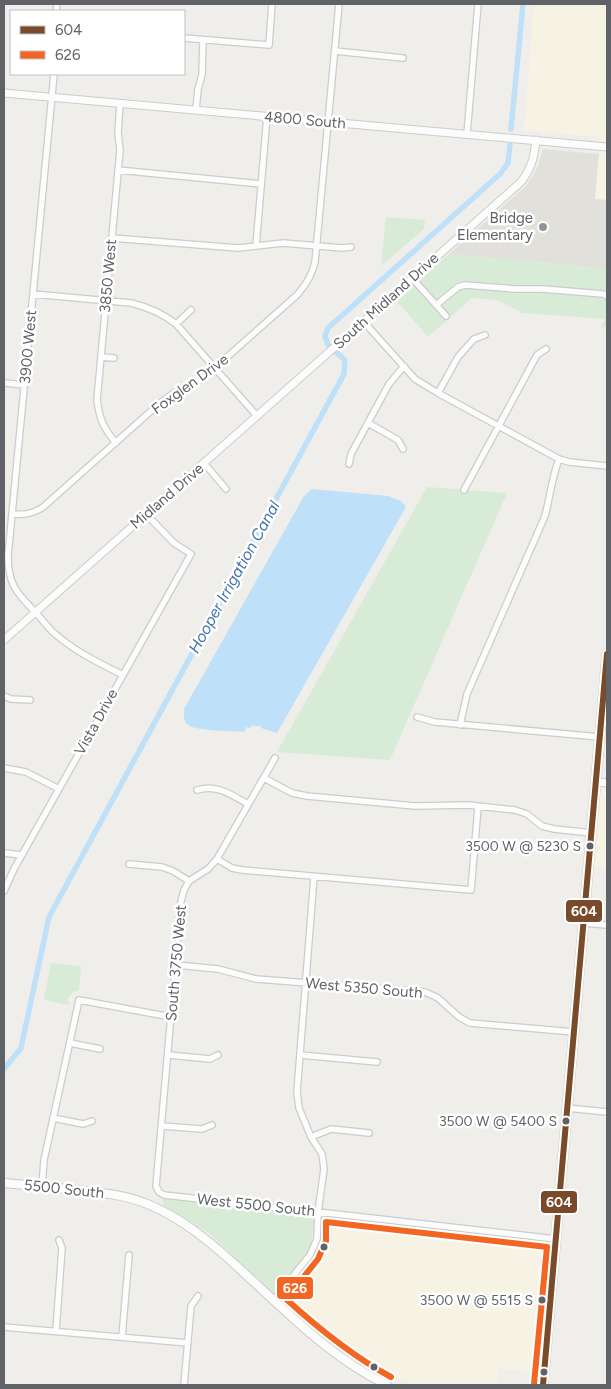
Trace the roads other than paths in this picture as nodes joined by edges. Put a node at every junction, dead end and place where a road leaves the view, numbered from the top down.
1 (272, 4) edge
2 (339, 4) edge
3 (478, 4) edge
4 (185, 38) edge
5 (203, 40) junction
6 (335, 51) junction
7 (403, 58) dead end
8 (54, 75) edge
9 (4, 93) edge
10 (52, 97) junction
11 (120, 103) junction
12 (196, 110) junction
13 (267, 116) junction
14 (328, 122) junction
15 (467, 134) junction
16 (536, 140) junction
17 (607, 147) edge
18 (118, 170) junction
19 (262, 184) junction
20 (112, 238) junction
21 (256, 246) junction
22 (317, 246) junction
23 (351, 247) dead end
24 (412, 278) junction
25 (33, 294) junction
26 (607, 296) edge
27 (106, 301) junction
28 (436, 305) junction
29 (191, 310) dead end
30 (446, 316) dead end
31 (364, 321) junction
32 (176, 324) junction
33 (485, 335) dead end
34 (546, 349) dead end
35 (329, 352) joint
36 (101, 357) junction
37 (114, 358) dead end
38 (404, 366) junction
39 (215, 369) junction
40 (4, 383) edge
41 (25, 385) junction
42 (438, 393) junction
43 (257, 416) junction
44 (368, 423) junction
45 (499, 426) junction
46 (116, 443) junction
47 (403, 448) dead end
48 (559, 459) junction
49 (204, 463) junction
50 (349, 464) dead end
51 (607, 466) edge
52 (226, 490) dead end
53 (464, 490) dead end
54 (12, 514) junction
55 (146, 514) junction
56 (35, 612) junction
57 (4, 640) edge
58 (607, 654) edge
59 (123, 676) junction
60 (4, 696) edge
61 (30, 700) dead end
62 (417, 717) dead end
63 (460, 725) junction
64 (600, 737) junction
65 (275, 758) dead end
66 (4, 768) edge
67 (264, 778) junction
68 (596, 782) junction
69 (607, 784) edge
70 (59, 789) junction
71 (197, 790) dead end
72 (248, 804) junction
73 (478, 807) junction
74 (592, 833) junction
75 (4, 853) edge
76 (22, 855) junction
77 (217, 859) junction
78 (129, 864) dead end
79 (314, 877) junction
80 (189, 881) junction
81 (4, 891) edge
82 (583, 923) junction
83 (607, 925) edge
84 (176, 965) junction
85 (306, 982) junction
86 (171, 1017) junction
87 (574, 1032) junction
88 (70, 1043) junction
89 (100, 1049) dead end
90 (168, 1055) junction
91 (218, 1055) dead end
92 (300, 1055) junction
93 (377, 1062) dead end
94 (568, 1108) junction
95 (607, 1112) edge
96 (53, 1118) junction
97 (92, 1121) dead end
98 (212, 1125) dead end
99 (162, 1126) junction
100 (370, 1133) dead end
101 (310, 1137) junction
102 (4, 1183) edge
103 (42, 1187) junction
104 (164, 1195) joint
105 (318, 1212) junction
106 (556, 1239) junction
107 (59, 1240) dead end
108 (129, 1255) dead end
109 (198, 1296) dead end
110 (274, 1300) junction
111 (4, 1326) edge
112 (56, 1331) junction
113 (122, 1337) junction
114 (188, 1343) junction
115 (184, 1385) edge
116 (387, 1385) edge
117 (543, 1385) edge

1 - 5 street
2 - 6 street, Foxglen Drive
3 - 15 street
4 - 5 street
5 - 12 street
6 - 7 street
6 - 14 street, Foxglen Drive
8 - 10 street, 3900 West
9 - 10 street, 4800 South
10 - 11 street, 4800 South
10 - 25 street, 3900 West
11 - 12 street, 4800 South
11 - 18 street, 3850 West
12 - 13 street, 4800 South
13 - 14 street, 4800 South
13 - 19 street
14 - 15 street, 4800 South
14 - 22 street, Foxglen Drive
15 - 16 street, 4800 South
16 - 17 street, 4800 South
16 - 24 street, South Midland Drive
18 - 19 street
18 - 20 street, 3850 West
19 - 21 street
20 - 21 street
20 - 27 street, 3850 West
21 - 22 street
22 - 23 street
22 - 39 street, Foxglen Drive
24 - 28 street
24 - 31 street, South Midland Drive
25 - 27 street
25 - 41 street, 3900 West
26 - 28 street
27 - 32 street
27 - 36 street, 3850 West
28 - 30 street
29 - 32 street
31 - 35 street, South Midland Drive
31 - 38 street
32 - 39 street
33 - 42 street
34 - 45 street
35 - 43 street, Midland Drive
36 - 37 street
36 - 46 street, 3850 West
38 - 42 street
38 - 44 street
39 - 43 street
39 - 46 street, Foxglen Drive
40 - 41 street
41 - 54 street, 3900 West
42 - 45 street
43 - 49 street, Midland Drive
44 - 47 street
44 - 50 street
45 - 48 street
45 - 53 street
46 - 54 street, Foxglen Drive
48 - 51 street
48 - 63 street
49 - 52 street
49 - 55 street, Midland Drive
54 - 56 street, 3900 West
55 - 56 street, Midland Drive
55 - 59 street, Vista Drive
56 - 57 street, Midland Drive
56 - 59 street, 3900 West
58 - 64 main road
59 - 70 street, Vista Drive
60 - 61 street
62 - 63 street
63 - 64 street
64 - 68 main road
65 - 67 street
66 - 70 street
67 - 72 street
67 - 73 street
68 - 69 street
68 - 74 main road
70 - 76 street, Vista Drive
71 - 72 street
72 - 77 street
73 - 74 street
73 - 79 street
74 - 82 main road
75 - 76 street
76 - 81 street, Vista Drive
77 - 79 street
77 - 80 street
78 - 80 street
79 - 85 street
80 - 84 street, South 3750 West
82 - 83 street
82 - 87 main road
84 - 85 street, West 5350 South
84 - 86 street, South 3750 West
85 - 87 street, West 5350 South
85 - 92 street
86 - 88 street
86 - 90 street, South 3750 West
87 - 94 main road
88 - 89 street
88 - 96 street
90 - 91 street
90 - 99 street, South 3750 West
92 - 93 street
92 - 101 street
94 - 95 street
94 - 106 main road
96 - 97 street
96 - 103 street
98 - 99 street
99 - 104 street, South 3750 West
100 - 101 street
101 - 105 street
102 - 103 main road, 5500 South
103 - 110 main road, 5500 South
104 - 105 street, West 5500 South
105 - 106 street, West 5500 South
105 - 110 street
106 - 117 main road
107 - 112 street
108 - 113 street
109 - 114 street
110 - 116 main road, 5500 South
111 - 112 street
112 - 113 street
113 - 114 street
114 - 115 street

